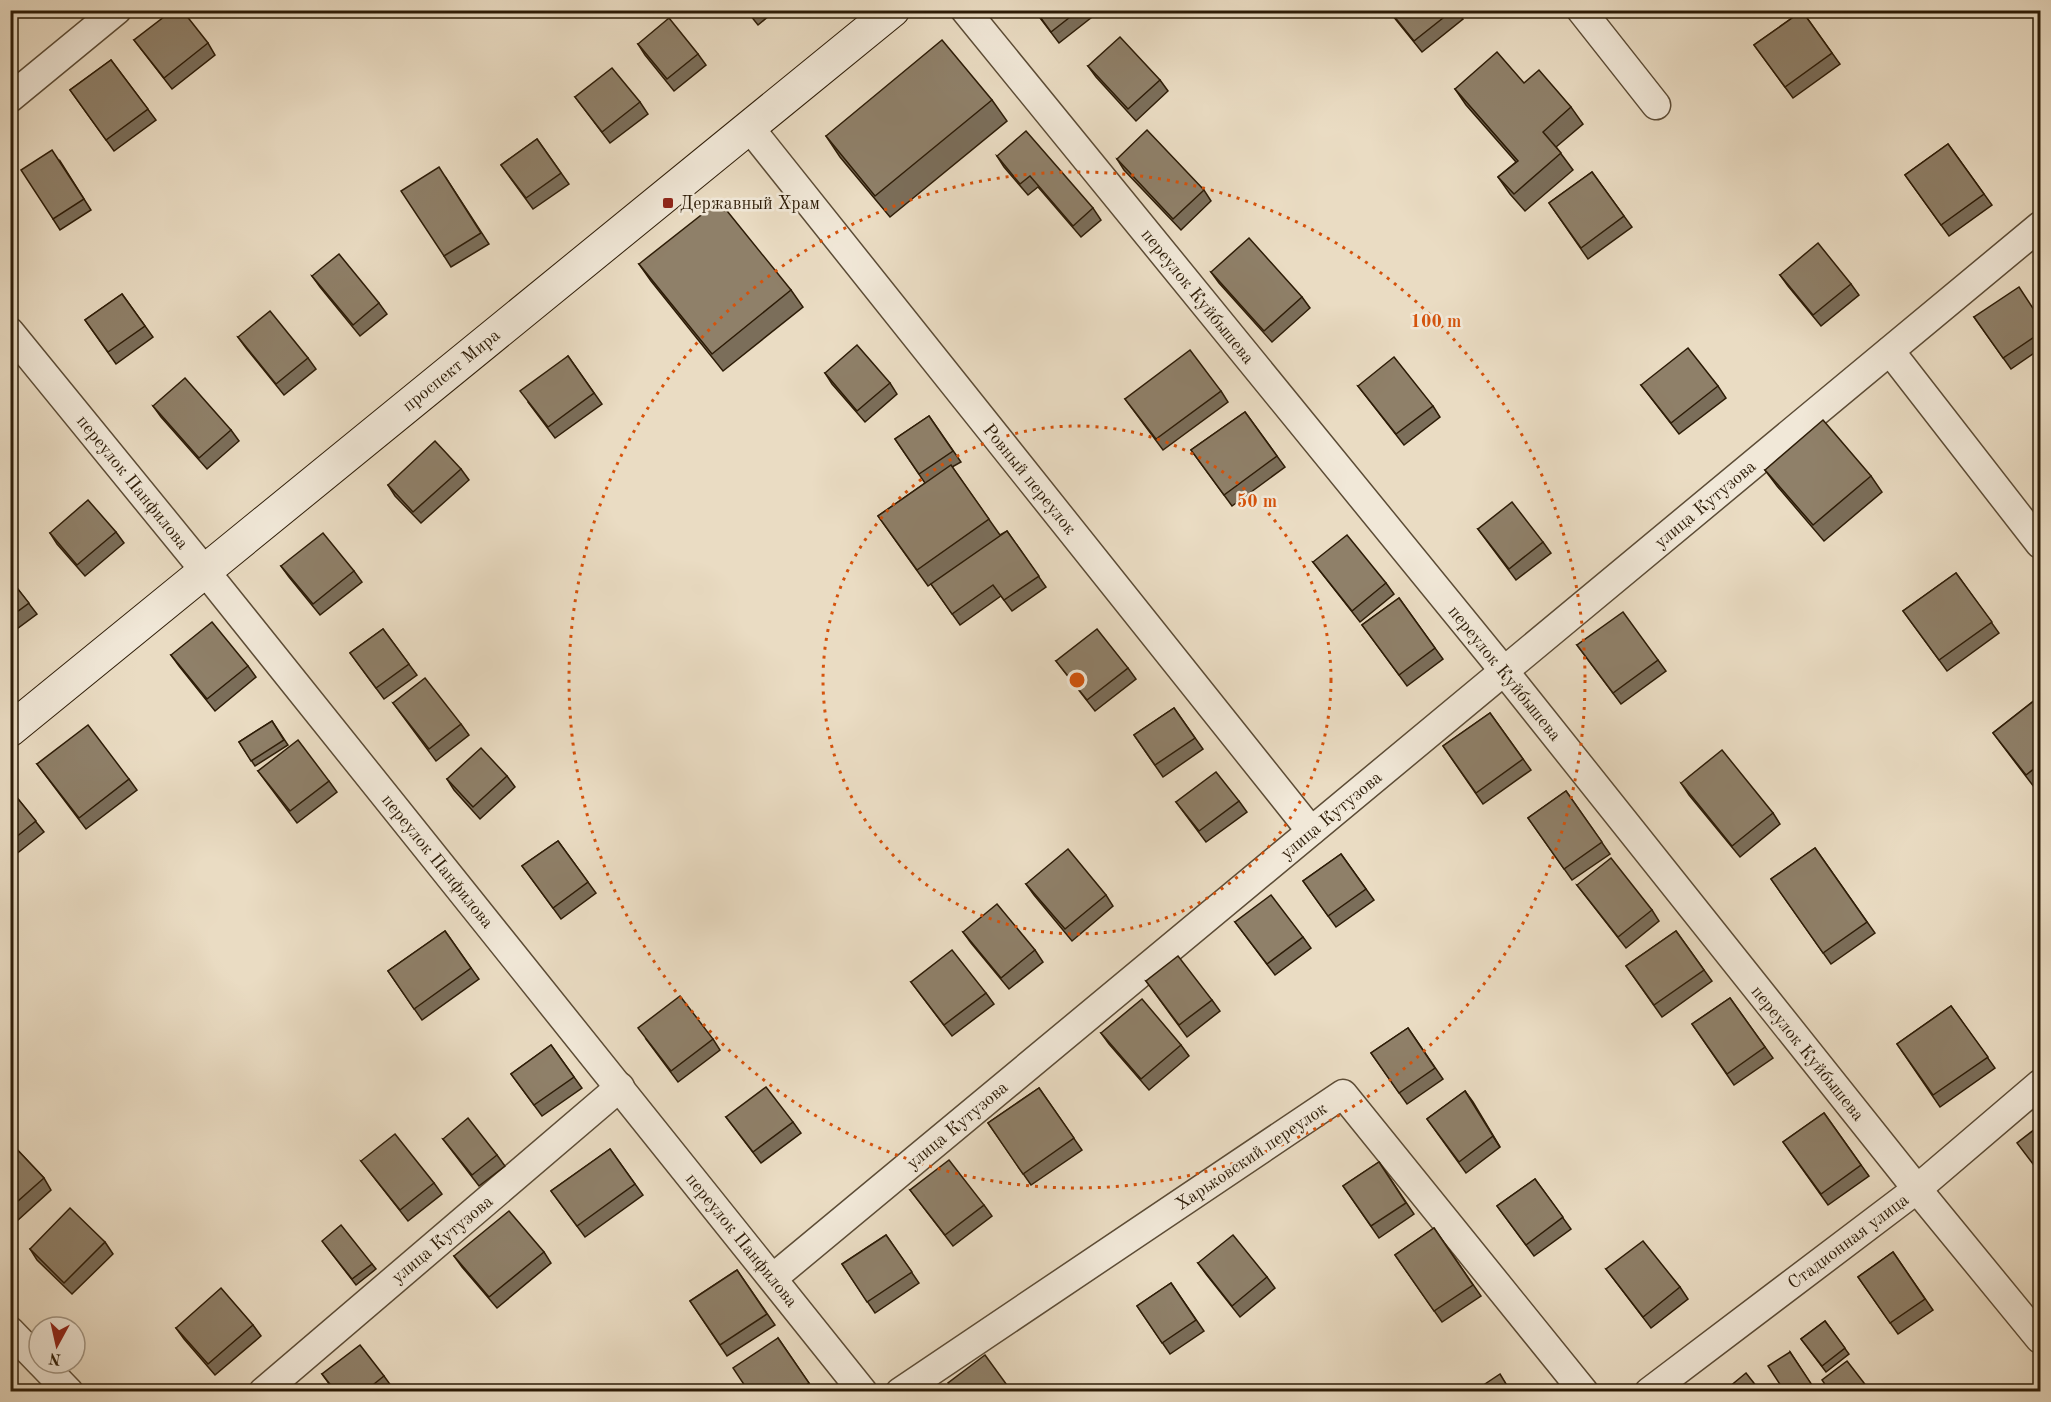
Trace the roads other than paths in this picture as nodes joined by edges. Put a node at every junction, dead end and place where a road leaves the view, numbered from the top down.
1 (117, 10) edge
2 (893, 10) edge
3 (965, 10) edge
4 (1581, 10) edge
5 (10, 98) edge
6 (1656, 105) dead end
7 (749, 127) junction
8 (2040, 226) edge
9 (10, 332) edge
10 (1890, 351) junction
11 (2040, 543) edge
12 (205, 571) junction
13 (1504, 671) junction
14 (10, 730) edge
15 (1311, 831) junction
16 (2040, 1084) edge
17 (620, 1088) junction
18 (1917, 1189) junction
19 (773, 1278) junction
20 (10, 1331) edge
21 (2040, 1339) edge
22 (27, 1349) edge
23 (53, 1375) edge
24 (69, 1392) edge
25 (263, 1392) edge
26 (863, 1392) edge
27 (900, 1392) edge
28 (1584, 1392) edge
29 (1649, 1392) edge

1 - 5 street
2 - 7 main road, проспект Мира
3 - 13 street, переулок Куйбышева
4 - 6 street
7 - 12 main road, проспект Мира
7 - 15 street, Ровный переулок
8 - 10 street, улица Кутузова
9 - 12 street, переулок Панфилова
10 - 11 street
10 - 13 street, улица Кутузова
12 - 14 main road, проспект Мира
12 - 17 street, переулок Панфилова
13 - 15 street, улица Кутузова
13 - 18 street, переулок Куйбышева
15 - 19 street, улица Кутузова
16 - 18 street, Стадионная улица
17 - 19 street, переулок Панфилова
17 - 25 street, улица Кутузова
18 - 21 street, переулок Куйбышева
18 - 29 street, Стадионная улица
19 - 26 street, переулок Панфилова
20 - 22 street
23 - 24 street
27 - 28 street, Харьковский переулок

